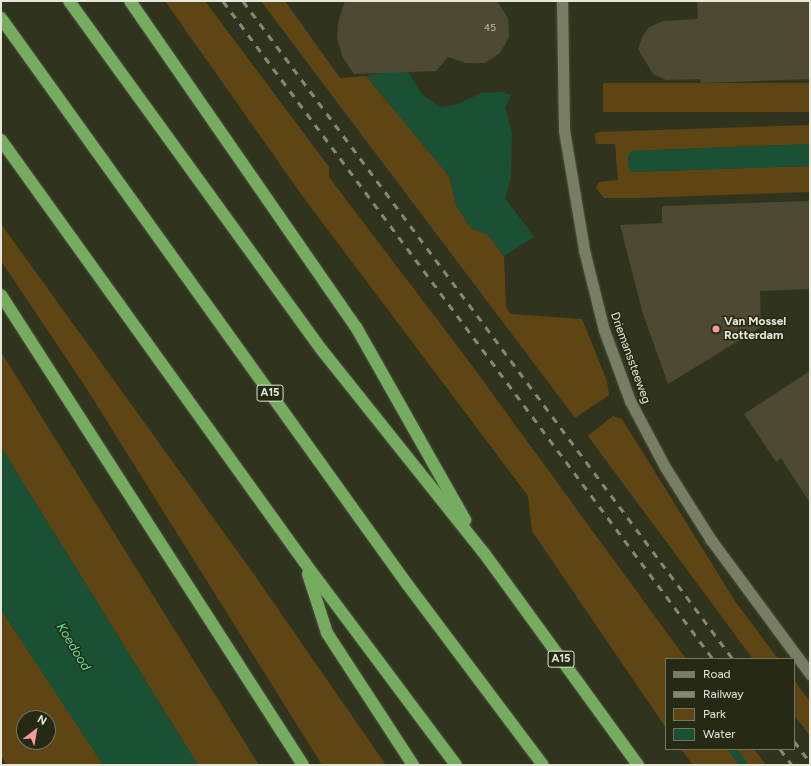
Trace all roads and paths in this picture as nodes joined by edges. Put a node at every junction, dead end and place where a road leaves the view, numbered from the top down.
1 (69, 1) edge
2 (130, 1) edge
3 (562, 1) edge
4 (1, 18) edge
5 (1, 140) edge
6 (1, 295) edge
7 (484, 553) junction
8 (304, 563) junction
9 (810, 674) edge
10 (303, 765) edge
11 (413, 765) edge
12 (456, 765) edge
13 (543, 765) edge
14 (638, 765) edge

1 - 7 highway, A15
2 - 7 highway, A15
3 - 9 main road, Driemanssteeweg
4 - 13 highway, A15
5 - 8 highway
6 - 10 highway
7 - 14 highway, A15
8 - 11 highway
8 - 12 highway

